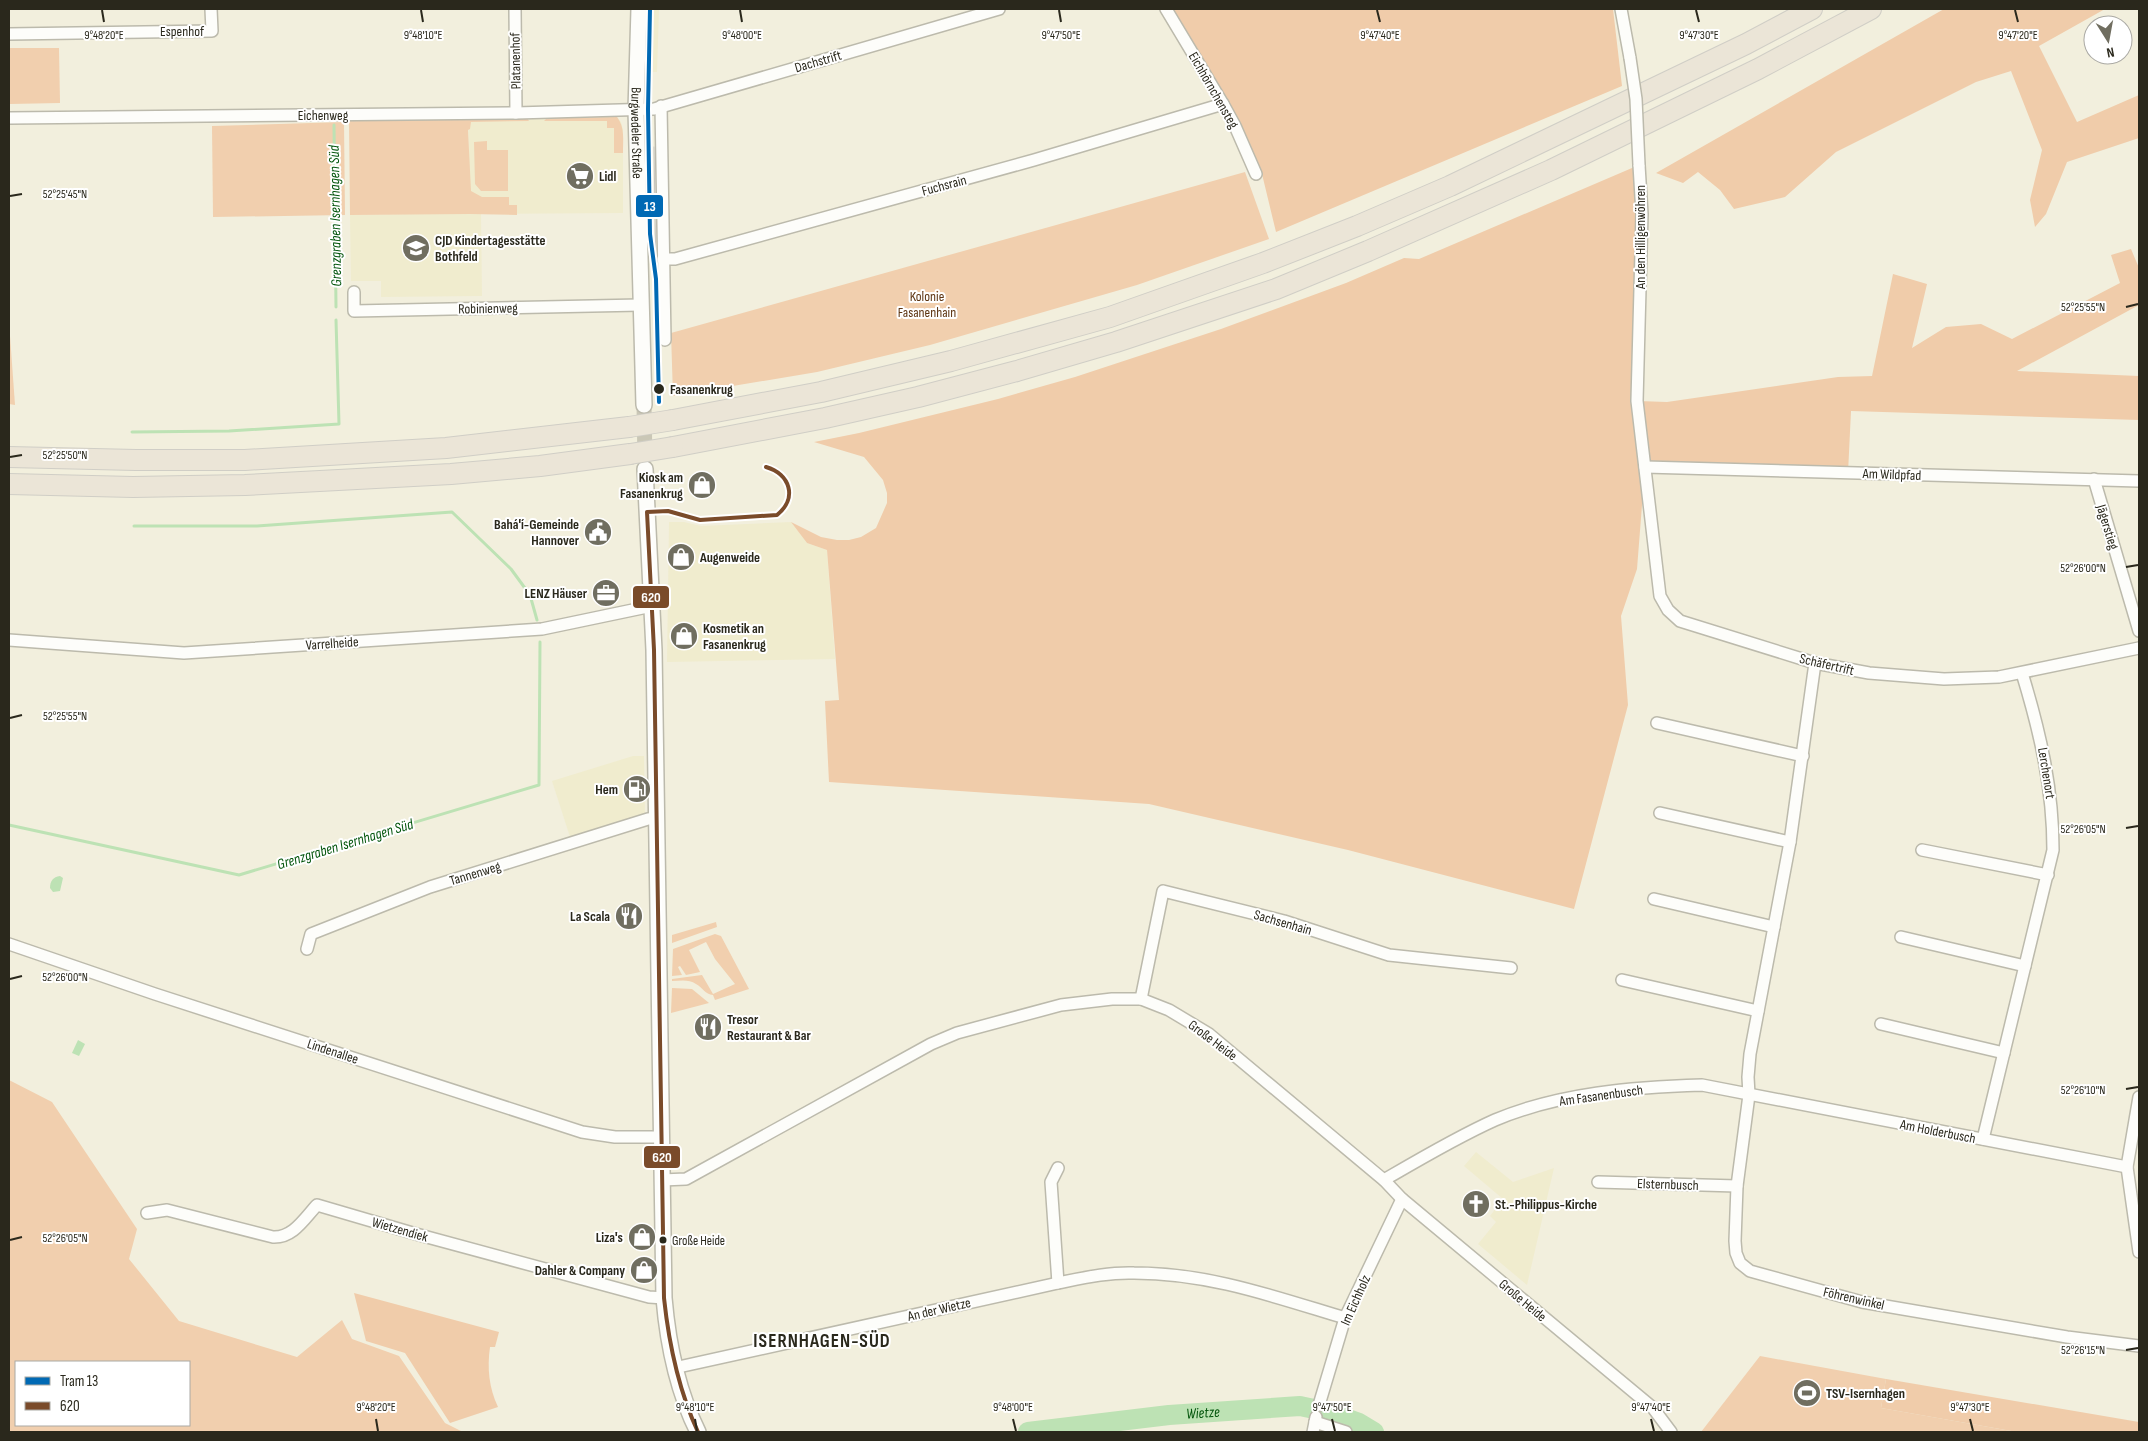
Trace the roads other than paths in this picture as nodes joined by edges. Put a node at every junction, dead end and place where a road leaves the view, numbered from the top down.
1 (211, 9) edge
2 (515, 9) edge
3 (639, 9) edge
4 (999, 9) edge
5 (1166, 9) edge
6 (1621, 9) edge
7 (1812, 9) edge
8 (1871, 9) edge
9 (9, 34) edge
10 (1224, 104) junction
11 (661, 106) junction
12 (636, 110) junction
13 (516, 113) junction
14 (9, 118) edge
15 (1256, 174) dead end
16 (663, 259) junction
17 (354, 292) dead end
18 (640, 305) junction
19 (665, 340) dead end
20 (644, 405) tunnel mouth
21 (9, 457) edge
22 (1645, 467) junction
23 (645, 469) tunnel mouth
24 (2094, 480) junction
25 (2139, 481) edge
26 (9, 484) edge
27 (652, 606) junction
28 (2139, 632) edge
29 (9, 640) edge
30 (2139, 648) edge
31 (1815, 663) junction
32 (2022, 673) junction
33 (1656, 723) dead end
34 (1803, 756) junction
35 (1660, 813) dead end
36 (657, 818) junction
37 (1790, 842) junction
38 (1922, 850) dead end
39 (2048, 875) junction
40 (1654, 899) dead end
41 (1774, 927) junction
42 (1902, 937) dead end
43 (9, 944) edge
44 (307, 949) dead end
45 (2025, 966) junction
46 (1511, 968) dead end
47 (1622, 980) dead end
48 (1141, 999) junction
49 (1758, 1011) junction
50 (1881, 1024) dead end
51 (2004, 1053) junction
52 (1750, 1095) junction
53 (2139, 1102) edge
54 (661, 1137) junction
55 (1983, 1139) junction
56 (2127, 1167) junction
57 (1058, 1168) dead end
58 (662, 1180) junction
59 (1384, 1180) junction
60 (1598, 1182) dead end
61 (1737, 1186) junction
62 (1402, 1199) junction
63 (147, 1212) dead end
64 (2139, 1252) edge
65 (1058, 1283) junction
66 (664, 1298) junction
67 (1345, 1318) junction
68 (2139, 1346) edge
69 (674, 1368) junction
70 (1318, 1405) dead end
71 (1315, 1424) edge
72 (698, 1432) edge
73 (1346, 1432) edge
74 (1671, 1432) edge

1 - 9 street, Espenhof
2 - 13 street, Platanenhof
3 - 12 main road, Burgwedeler Straße
4 - 11 street, Dachstrift
5 - 10 street, Eichhörnchensteg
6 - 22 street, An den Hilligenwöhren, bridge
7 - 21 highway, bridge
8 - 26 highway, bridge
10 - 15 street, Eichhörnchensteg
10 - 16 street, Fuchsrain
11 - 12 street, Dachstrift
11 - 16 street, Burgwedeler Straße
12 - 13 street, Eichenweg
12 - 18 main road, Burgwedeler Straße
13 - 14 street, Eichenweg
16 - 19 street, Burgwedeler Straße
17 - 18 street, Robinienweg
18 - 20 main road, Burgwedeler Straße
22 - 24 street, Am Wildpfad
22 - 31 street, Schäfertrift
23 - 27 main road
24 - 25 street, Am Wildpfad
24 - 28 street, Jägerstieg
27 - 29 street, Varrelheide
27 - 36 main road
30 - 32 street, Schäfertrift
31 - 32 street, Schäfertrift
31 - 34 street
32 - 39 street, Lerchenort
33 - 34 street
34 - 37 street
35 - 37 street
36 - 44 street, Tannenweg
36 - 54 main road
37 - 41 street
38 - 39 street
39 - 45 street, Lerchenort
40 - 41 street
41 - 49 street
42 - 45 street
43 - 54 street, Lindenallee
45 - 51 street, Lerchenort
46 - 48 street, Sachsenhain
47 - 49 street
48 - 58 street, Große Heide
48 - 59 street, Große Heide
49 - 52 street
50 - 51 street
51 - 55 street, Lerchenort
52 - 55 street, Am Holderbusch
52 - 59 street, Am Fasanenbusch
52 - 61 street, Föhrenwinkel
53 - 56 street
54 - 58 main road
55 - 56 street, Am Holderbusch
56 - 64 street
57 - 65 street
58 - 66 main road
59 - 62 street, Große Heide
60 - 61 street, Elsternbusch
61 - 68 street, Föhrenwinkel
62 - 67 street, Im Eichholz
62 - 74 street, Große Heide
63 - 66 street, Wietzendiek
65 - 67 street, An der Wietze
65 - 69 street, An der Wietze
66 - 69 main road
67 - 70 street, Im Eichholz
69 - 72 main road
71 - 73 street

